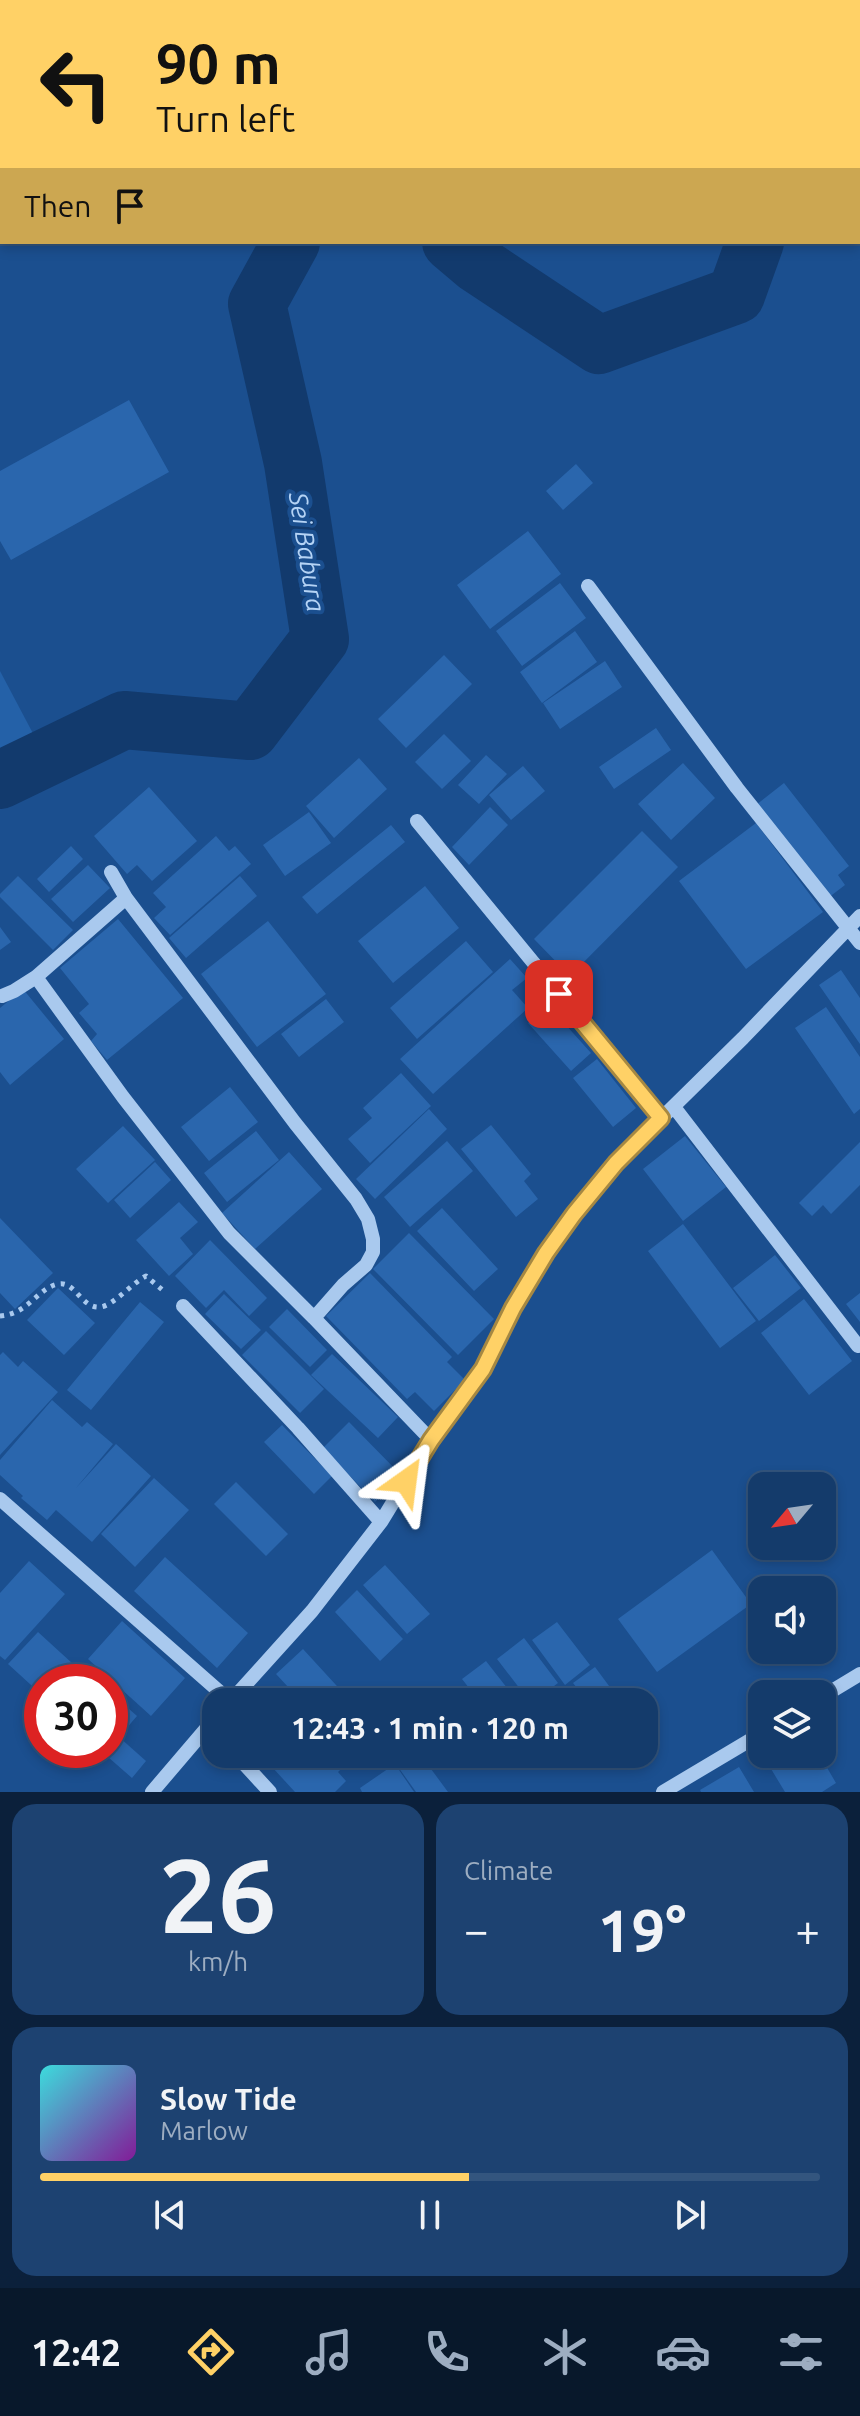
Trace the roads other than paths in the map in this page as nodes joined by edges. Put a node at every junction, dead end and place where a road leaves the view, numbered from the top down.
1 (588, 586) dead end
2 (417, 821) dead end
3 (111, 872) dead end
4 (126, 898) junction
5 (860, 916) edge
6 (848, 927) junction
7 (860, 943) edge
8 (36, 977) junction
9 (2, 996) dead end
10 (674, 1107) junction
11 (661, 1118) junction
12 (183, 1306) road end
13 (314, 1318) junction
14 (858, 1346) dead end
15 (431, 1440) junction
16 (0, 1499) edge
17 (381, 1522) junction
18 (860, 1674) edge
19 (214, 1688) edge
20 (243, 1688) edge
21 (836, 1689) edge
22 (202, 1738) edge
23 (748, 1741) edge
24 (248, 1768) edge
25 (152, 1792) edge
26 (270, 1792) edge
27 (663, 1792) edge

1 - 6 street
2 - 11 street
3 - 4 street
4 - 8 street
4 - 13 street
5 - 6 street
6 - 7 street
6 - 10 street
8 - 9 street
8 - 13 street
10 - 11 street
10 - 14 street
11 - 15 street
12 - 17 street
13 - 15 street
15 - 17 street
16 - 19 street
17 - 20 street
18 - 21 street
22 - 25 street
23 - 27 street
24 - 26 street

